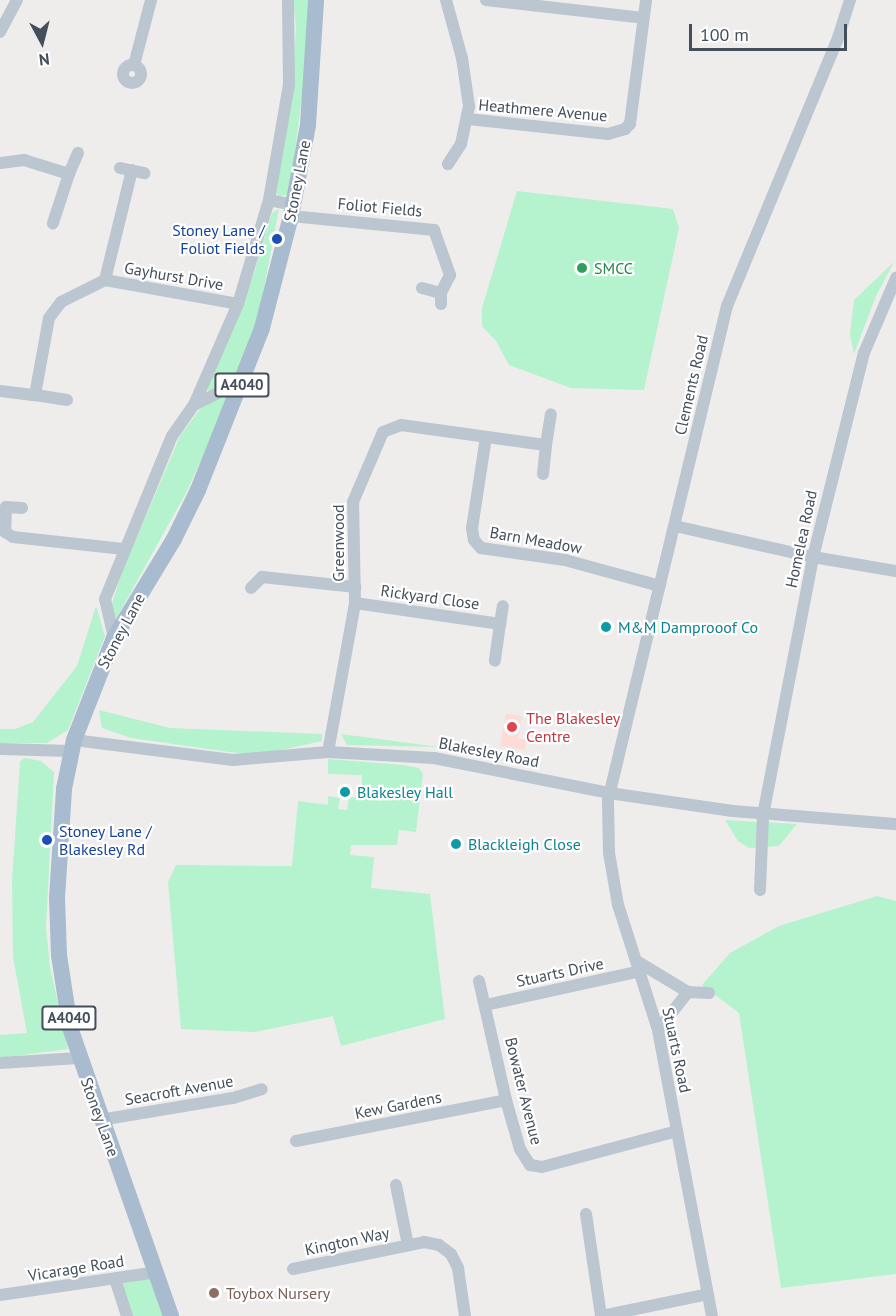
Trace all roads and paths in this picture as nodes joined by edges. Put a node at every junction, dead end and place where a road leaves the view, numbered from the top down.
1 (16, 0) edge
2 (151, 0) edge
3 (288, 0) edge
4 (316, 0) edge
5 (446, 0) edge
6 (486, 0) edge
7 (646, 0) edge
8 (850, 0) edge
9 (643, 18) junction
10 (0, 32) edge
11 (134, 65) dead end
12 (468, 119) junction
13 (78, 153) dead end
14 (0, 163) edge
15 (448, 164) dead end
16 (132, 170) dead end
17 (69, 174) junction
18 (269, 200) junction
19 (292, 210) junction
20 (53, 223) dead end
21 (896, 278) edge
22 (105, 280) junction
23 (422, 288) dead end
24 (238, 304) junction
25 (244, 380) junction
26 (0, 391) edge
27 (35, 395) junction
28 (67, 400) dead end
29 (194, 405) junction
30 (550, 414) dead end
31 (486, 437) junction
32 (546, 445) junction
33 (543, 474) dead end
34 (22, 508) dead end
35 (675, 526) junction
36 (123, 549) junction
37 (813, 557) junction
38 (896, 571) edge
39 (660, 586) junction
40 (355, 587) junction
41 (251, 588) dead end
42 (355, 603) junction
43 (503, 606) dead end
44 (500, 624) junction
45 (114, 638) junction
46 (495, 661) dead end
47 (72, 746) junction
48 (0, 749) edge
49 (328, 752) junction
50 (609, 793) junction
51 (764, 815) junction
52 (896, 824) edge
53 (760, 890) dead end
54 (639, 967) junction
55 (479, 981) dead end
56 (688, 992) junction
57 (709, 993) dead end
58 (486, 1005) junction
59 (658, 1030) junction
60 (79, 1058) junction
61 (0, 1063) edge
62 (262, 1089) dead end
63 (506, 1100) junction
64 (100, 1120) junction
65 (677, 1131) junction
66 (296, 1142) dead end
67 (396, 1185) dead end
68 (586, 1214) dead end
69 (408, 1245) junction
70 (293, 1269) dead end
71 (157, 1272) junction
72 (115, 1279) junction
73 (708, 1294) junction
74 (0, 1296) edge
75 (127, 1316) edge
76 (171, 1316) edge
77 (465, 1316) edge
78 (601, 1316) edge
79 (712, 1316) edge

1 - 10 street
2 - 11 street
3 - 18 street
4 - 19 main road, Stoney Lane / A4040
5 - 12 street
6 - 9 street
7 - 9 street, Heathmere Avenue
8 - 35 street, Clements Road
9 - 12 street, Heathmere Avenue
12 - 15 street
13 - 17 street
14 - 17 street
16 - 22 street, Gayhurst Drive
17 - 20 street
18 - 19 street
18 - 24 street
19 - 23 street, Foliot Fields
19 - 25 main road, Stoney Lane / A4040
21 - 37 street, Homelea Road
22 - 24 street, Gayhurst Drive
22 - 27 street, Gayhurst Drive
24 - 29 street
25 - 29 street
25 - 45 main road, Stoney Lane / A4040
26 - 27 street
27 - 28 street
29 - 36 street
30 - 32 street
31 - 32 street, Greenwood
31 - 39 street, Barn Meadow
31 - 40 street, Greenwood
32 - 33 street
34 - 36 street
35 - 37 street
35 - 39 street, Clements Road
36 - 45 street
37 - 38 street
37 - 51 street, Homelea Road
39 - 50 street, Clements Road
40 - 41 street
40 - 42 street, Greenwood
42 - 44 street, Rickyard Close
42 - 49 street, Greenwood
43 - 44 street, Rickyard Close
44 - 46 street, Rickyard Close
45 - 47 main road, Stoney Lane / A4040
47 - 48 street, Blakesley Road
47 - 49 street, Blakesley Road
47 - 60 main road, Stoney Lane / A4040
49 - 50 street, Blakesley Road
50 - 51 street, Blakesley Road
50 - 54 street, Stuarts Road
51 - 52 street, Blakesley Road
51 - 53 street, Homelea Road
54 - 56 street
54 - 58 street, Stuarts Drive
54 - 59 street, Stuarts Road
55 - 58 street, Bowater Avenue
56 - 57 street
56 - 59 street
58 - 63 street, Bowater Avenue
59 - 65 street, Stuarts Road
60 - 61 street
60 - 64 main road, Stoney Lane / A4040
62 - 64 street, Seacroft Avenue
63 - 65 street, Bowater Avenue
63 - 66 street, Kew Gardens
64 - 71 main road, Stoney Lane / A4040
65 - 73 street, Stuarts Road
67 - 69 street, Kington Way
68 - 78 street
69 - 70 street, Kington Way
69 - 77 street, Kington Way
71 - 72 street, Vicarage Road
71 - 76 main road, A4040
72 - 74 street, Vicarage Road
72 - 75 street
73 - 78 street
73 - 79 street, Stuarts Road

